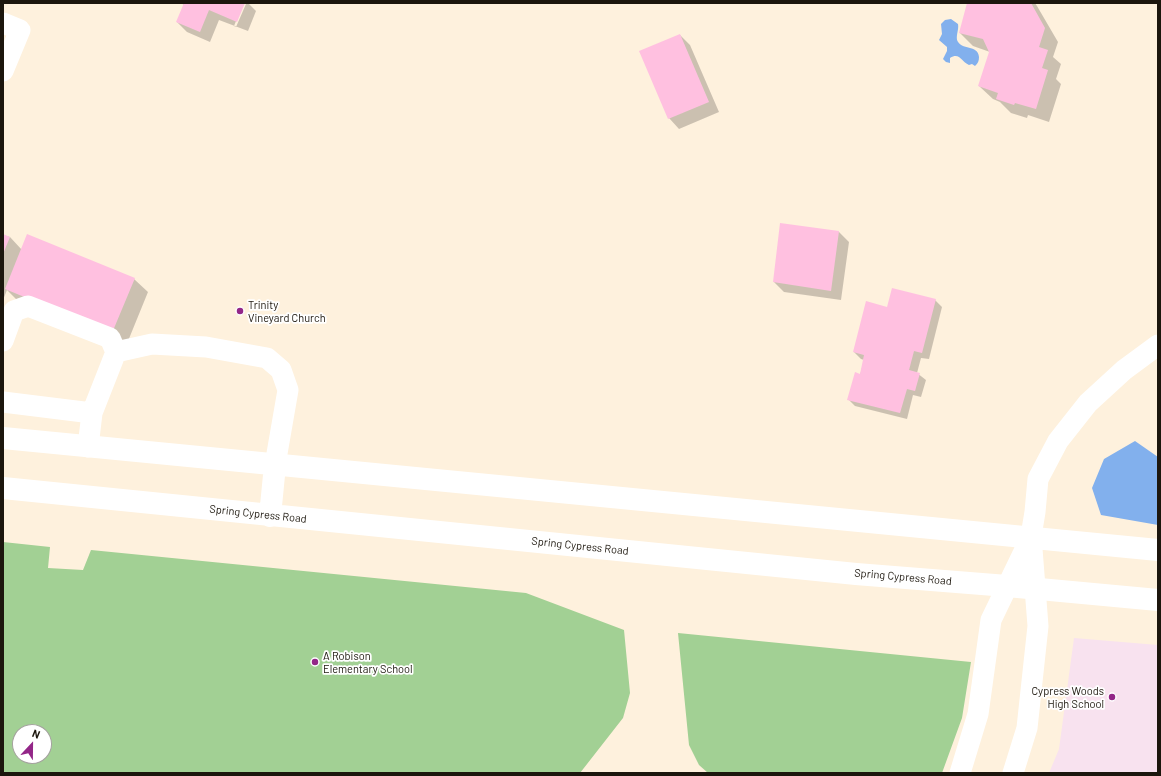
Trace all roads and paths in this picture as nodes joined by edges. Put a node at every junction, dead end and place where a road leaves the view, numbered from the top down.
1 (3, 23) edge
2 (3, 71) edge
3 (3, 341) edge
4 (1158, 345) edge
5 (116, 352) junction
6 (3, 402) edge
7 (92, 413) junction
8 (3, 438) edge
9 (88, 447) junction
10 (275, 465) junction
11 (3, 488) edge
12 (270, 516) junction
13 (1031, 536) junction
14 (1158, 550) edge
15 (1007, 586) junction
16 (1035, 589) junction
17 (1158, 600) edge
18 (960, 773) edge
19 (1013, 773) edge

1 - 2 street
3 - 5 street
4 - 13 street
5 - 7 street
5 - 10 street
6 - 7 street
7 - 9 street
8 - 9 main road
9 - 10 main road
10 - 12 main road
10 - 13 main road
11 - 12 main road, Spring Cypress Road
12 - 15 main road, Spring Cypress Road
13 - 14 main road
13 - 15 street
13 - 16 street
15 - 16 main road, Spring Cypress Road
15 - 18 street
16 - 17 main road, Spring Cypress Road
16 - 19 street

